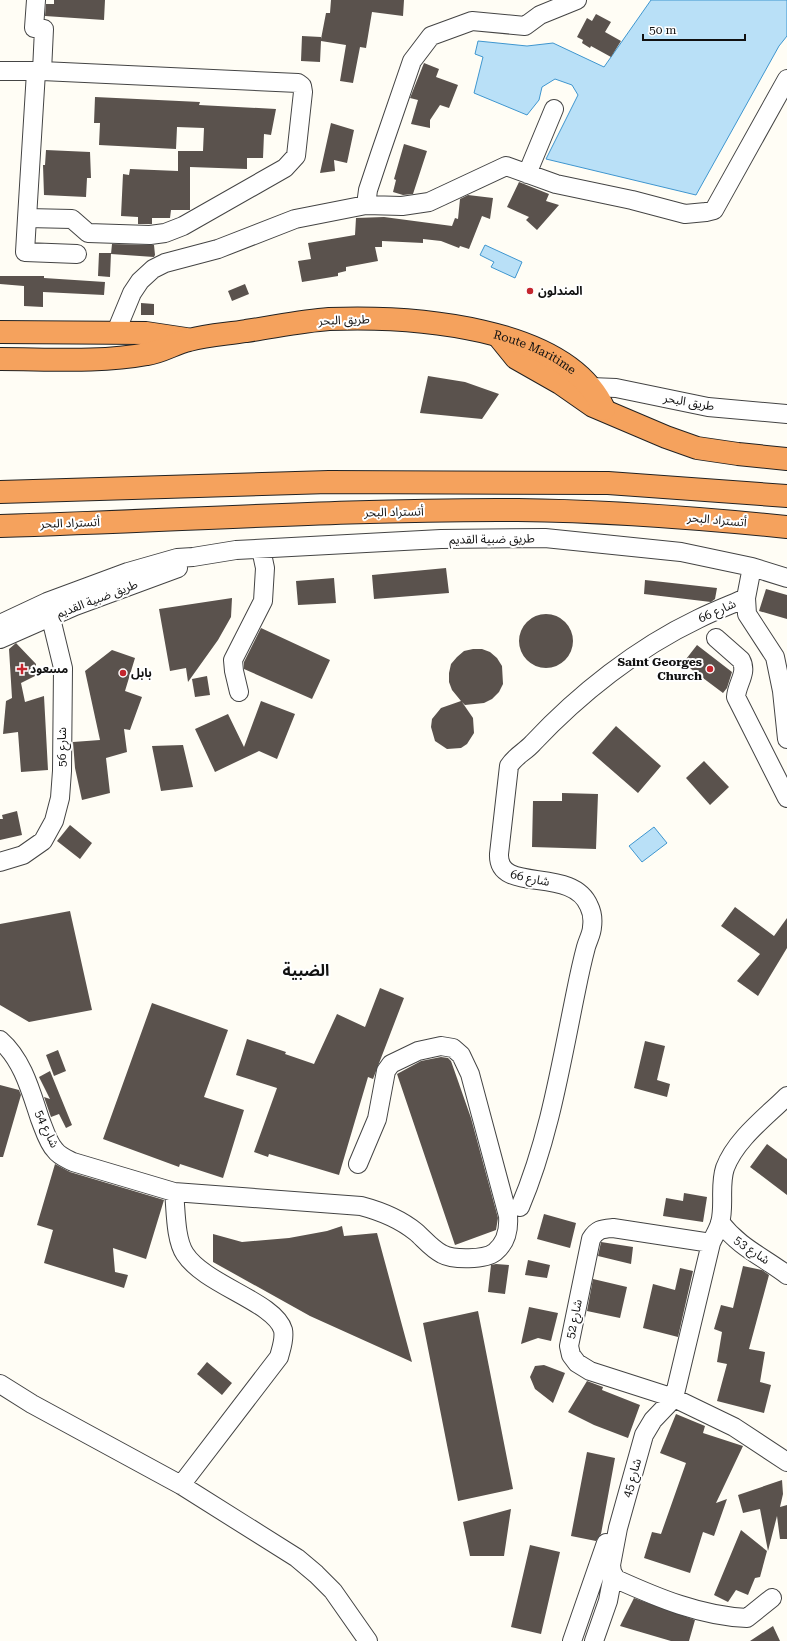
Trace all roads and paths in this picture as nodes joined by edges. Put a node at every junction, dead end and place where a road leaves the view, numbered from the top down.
1 (36, 0) edge
2 (577, 0) edge
3 (0, 71) edge
4 (39, 72) junction
5 (787, 79) edge
6 (554, 109) dead end
7 (527, 174) junction
8 (366, 205) junction
9 (27, 218) junction
10 (77, 254) dead end
11 (0, 332) edge
12 (115, 334) junction
13 (499, 337) joint
14 (190, 340) junction
15 (114, 358) junction
16 (0, 359) edge
17 (586, 391) junction
18 (787, 414) edge
19 (787, 459) edge
20 (0, 492) edge
21 (787, 496) edge
22 (0, 526) edge
23 (787, 527) edge
24 (261, 549) junction
25 (752, 567) junction
26 (787, 578) edge
27 (746, 598) junction
28 (49, 609) junction
29 (0, 624) edge
30 (716, 638) dead end
31 (0, 639) edge
32 (239, 692) dead end
33 (787, 739) edge
34 (787, 798) edge
35 (0, 862) edge
36 (0, 1040) edge
37 (787, 1096) edge
38 (358, 1164) dead end
39 (174, 1192) junction
40 (520, 1207) dead end
41 (720, 1222) junction
42 (711, 1243) junction
43 (787, 1275) edge
44 (0, 1384) edge
45 (674, 1398) junction
46 (637, 1462) junction
47 (787, 1462) edge
48 (181, 1485) junction
49 (613, 1575) junction
50 (772, 1598) dead end
51 (368, 1641) edge
52 (572, 1641) edge
53 (594, 1641) edge

1 - 4 street
2 - 8 street
3 - 4 street
4 - 9 street
4 - 9 street
5 - 7 street
6 - 7 street
7 - 8 street
8 - 12 street
9 - 10 street
11 - 12 highway, طريق البحر
12 - 14 highway, طريق البحر
12 - 15 highway
13 - 14 highway, طريق البحر
13 - 17 highway, Route Maritime
14 - 15 highway, طريق البحر
15 - 16 highway, طريق البحر
17 - 18 street, طريق البحر
17 - 19 highway
20 - 21 highway
22 - 23 highway, أتستراد البحر
24 - 25 street, طريق ضبية القديم
24 - 28 street, طريق ضبية القديم
24 - 32 street
25 - 26 street, طريق ضبية القديم
25 - 27 street
27 - 33 street
27 - 40 street, شارع 66
28 - 29 street, طريق ضبية القديم
28 - 31 street, طريق ضبية القديم
28 - 35 street, شارع 56
30 - 34 street
36 - 39 street, شارع 54
37 - 41 street
38 - 39 street, شارع 54
39 - 48 street
41 - 42 street, شارع 45
41 - 43 street, شارع 53
42 - 45 street, شارع 45
42 - 45 street, شارع 52
44 - 48 street
45 - 46 street, شارع 45
45 - 47 street, شارع 52
46 - 49 street, شارع 45
46 - 52 street
48 - 51 street
49 - 50 street
49 - 53 street, شارع 45

